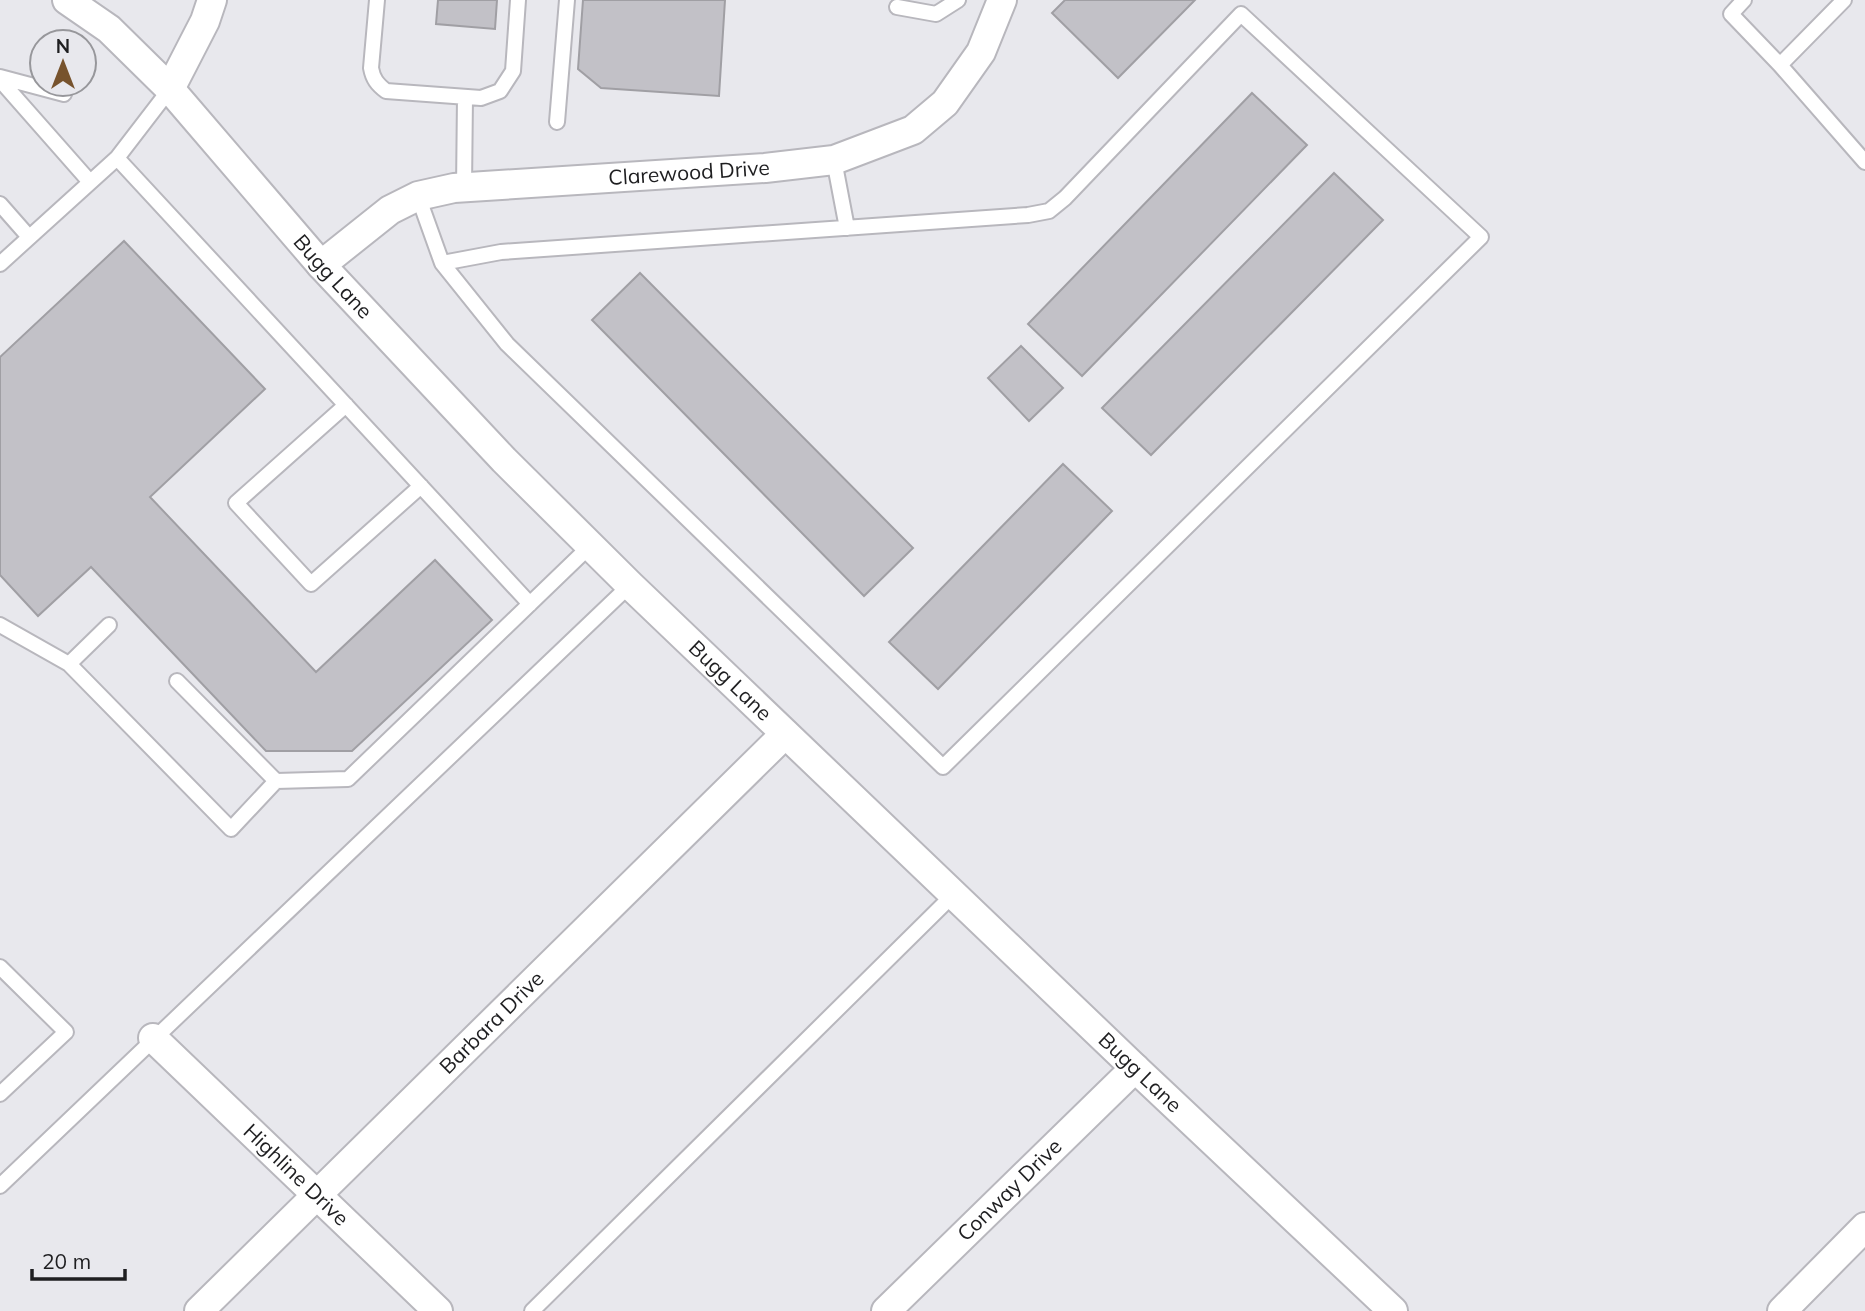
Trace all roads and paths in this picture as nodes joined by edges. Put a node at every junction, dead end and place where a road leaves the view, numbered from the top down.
1 (67, 0) edge
2 (212, 0) edge
3 (377, 0) edge
4 (518, 0) edge
5 (567, 0) edge
6 (958, 0) edge
7 (1002, 0) edge
8 (1744, 0) edge
9 (1844, 0) edge
10 (897, 8) dead end
11 (1780, 65) junction
12 (0, 78) edge
13 (28, 85) edge
14 (170, 89) junction
15 (465, 97) junction
16 (557, 122) dead end
17 (1863, 156) edge
18 (117, 158) junction
19 (834, 160) junction
20 (90, 182) junction
21 (464, 188) junction
22 (418, 196) junction
23 (0, 204) edge
24 (847, 228) junction
25 (29, 237) junction
26 (442, 263) junction
27 (0, 264) edge
28 (321, 265) junction
29 (346, 405) junction
30 (421, 486) junction
31 (590, 546) junction
32 (630, 585) junction
33 (530, 604) junction
34 (0, 625) edge
35 (109, 625) dead end
36 (69, 664) junction
37 (177, 681) dead end
38 (785, 734) junction
39 (276, 781) junction
40 (953, 895) junction
41 (0, 967) edge
42 (153, 1038) junction
43 (1135, 1068) junction
44 (0, 1094) edge
45 (0, 1186) edge
46 (316, 1195) junction
47 (1865, 1227) edge
48 (199, 1311) edge
49 (438, 1311) edge
50 (533, 1311) edge
51 (886, 1311) edge
52 (1393, 1311) edge
53 (1782, 1311) edge

1 - 14 street, Bugg Lane
2 - 14 street
3 - 15 lane
4 - 15 lane
5 - 16 lane
6 - 10 lane
7 - 19 street, Clarewood Drive
8 - 11 lane
9 - 11 lane
11 - 17 lane
12 - 13 lane
12 - 20 lane
14 - 18 lane
14 - 28 street, Bugg Lane
15 - 21 lane
18 - 20 lane
18 - 29 lane
19 - 21 street, Clarewood Drive
19 - 24 lane
20 - 25 lane
21 - 22 street, Clarewood Drive
22 - 26 lane
22 - 28 street, Clarewood Drive
23 - 25 lane
24 - 26 lane
24 - 26 lane
25 - 27 lane
28 - 31 street, Bugg Lane
29 - 30 lane
29 - 30 lane
30 - 33 lane
31 - 32 street, Bugg Lane
31 - 33 lane
32 - 38 street, Bugg Lane
32 - 42 lane
33 - 39 lane
34 - 36 lane
35 - 36 lane
36 - 39 lane
37 - 39 lane
38 - 40 street, Bugg Lane
38 - 46 street, Barbara Drive
40 - 43 street, Bugg Lane
40 - 50 lane
41 - 44 lane
42 - 45 lane
42 - 46 street, Highline Drive
43 - 51 street, Conway Drive
43 - 52 street, Bugg Lane
46 - 48 street, Barbara Drive
46 - 49 street, Highline Drive
47 - 53 street

